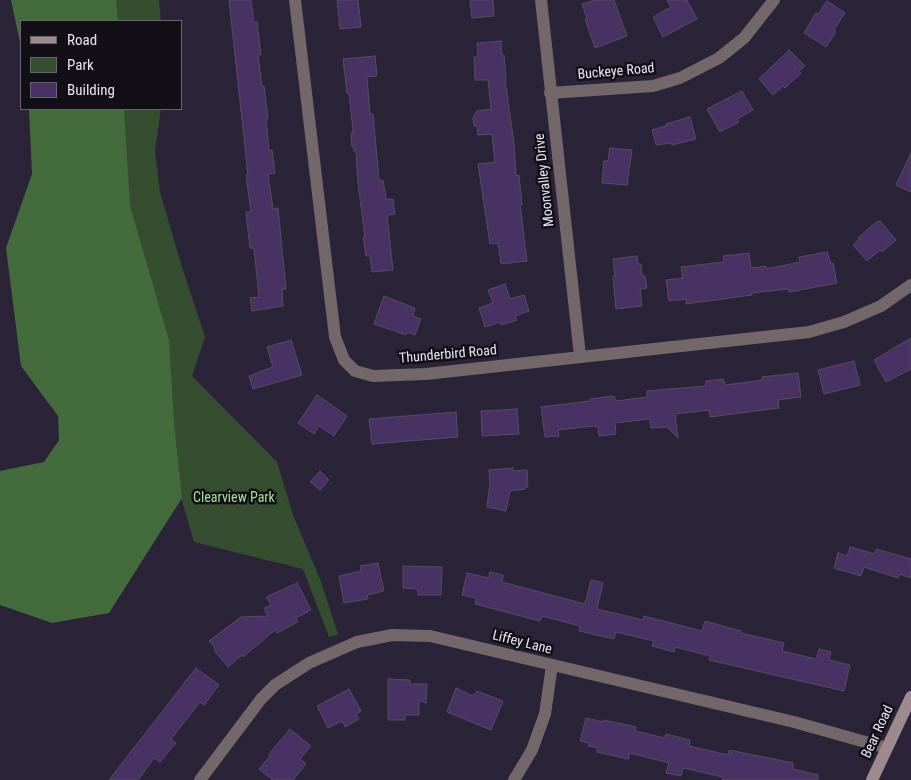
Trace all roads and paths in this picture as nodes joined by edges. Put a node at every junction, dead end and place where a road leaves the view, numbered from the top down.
1 (295, 0) edge
2 (541, 0) edge
3 (774, 0) edge
4 (550, 93) junction
5 (911, 285) edge
6 (580, 356) junction
7 (552, 665) junction
8 (911, 697) edge
9 (887, 748) junction
10 (200, 780) edge
11 (514, 780) edge
12 (872, 780) edge

1 - 6 street, Thunderbird Road
2 - 4 street, Moonvalley Drive
3 - 4 street, Buckeye Road
4 - 6 street, Moonvalley Drive
5 - 6 street, Thunderbird Road
7 - 9 street, Liffey Lane
7 - 10 street, Liffey Lane
7 - 11 street
8 - 9 street, Bear Road
9 - 12 street, Bear Road

